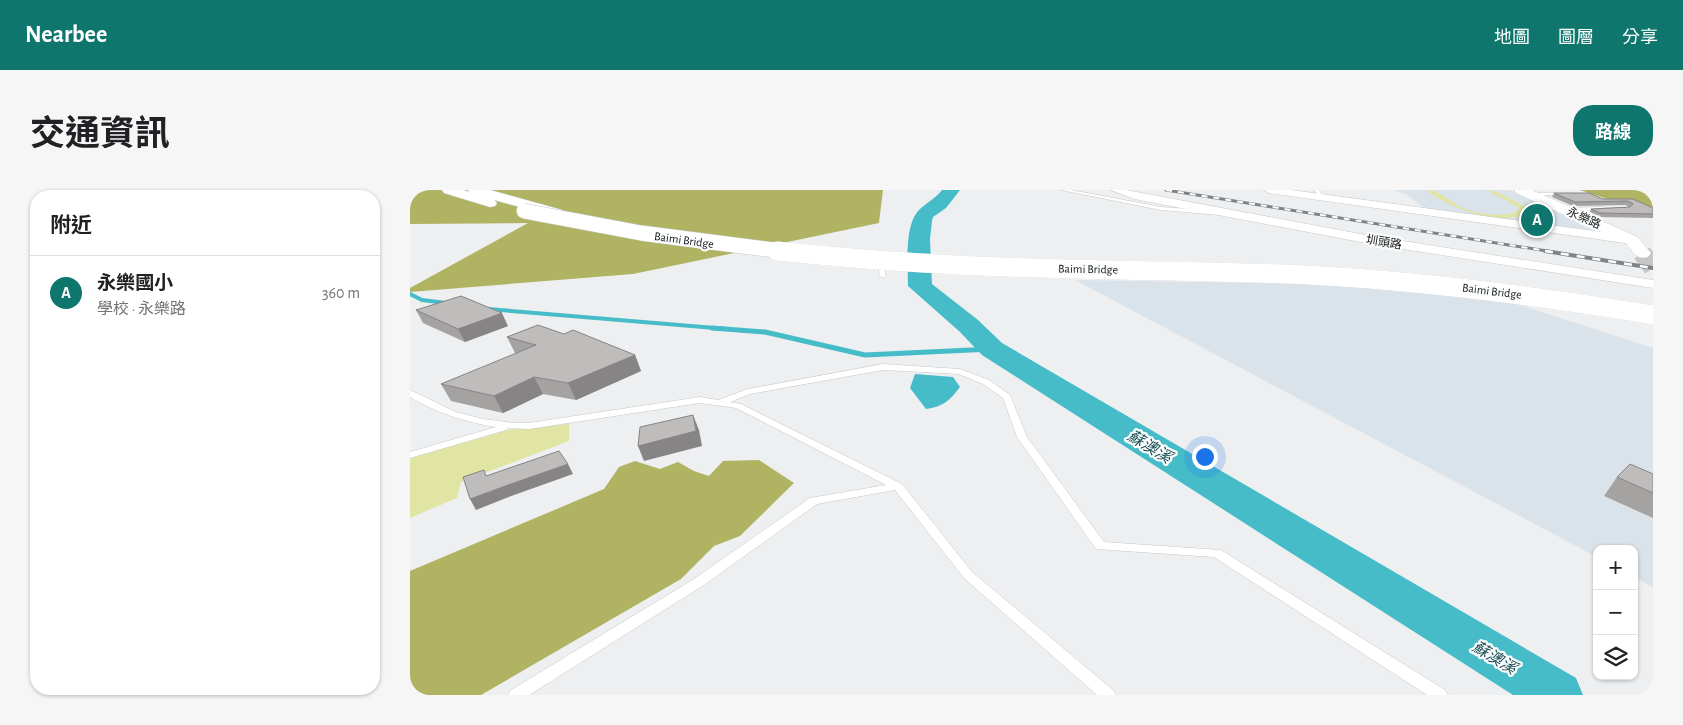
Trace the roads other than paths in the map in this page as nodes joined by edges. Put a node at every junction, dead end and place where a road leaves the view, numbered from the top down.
1 (1063, 190) edge
2 (1080, 190) edge
3 (1116, 190) edge
4 (1270, 190) edge
5 (478, 191) edge
6 (454, 192) edge
7 (1526, 192) edge
8 (1319, 194) edge
9 (1554, 194) edge
10 (1147, 206) junction
11 (1609, 209) edge
12 (530, 210) junction
13 (1564, 210) junction
14 (1221, 213) junction
15 (1632, 240) junction
16 (1642, 253) tunnel mouth
17 (882, 264) junction
18 (1653, 284) edge
19 (1653, 310) edge
20 (1653, 314) edge
21 (410, 393) edge
22 (720, 404) junction
23 (506, 427) junction
24 (410, 455) edge
25 (898, 486) junction
26 (516, 695) edge
27 (1108, 695) edge
28 (1440, 695) edge

1 - 10 lane
2 - 10 lane
3 - 14 street, 圳頭路
4 - 8 street
5 - 12 main road
6 - 12 main road
7 - 9 lane
7 - 13 main road, 永樂路
8 - 15 street
10 - 14 lane
11 - 13 lane
12 - 17 main road, Baimi Bridge, bridge
13 - 15 main road, 永樂路
14 - 18 street, 圳頭路
15 - 16 main road, 永樂路
17 - 19 main road, Baimi Bridge
17 - 20 main road, Baimi Bridge, bridge
21 - 23 lane
22 - 23 lane
22 - 25 lane
22 - 28 lane
23 - 24 lane
25 - 26 lane
25 - 27 lane

